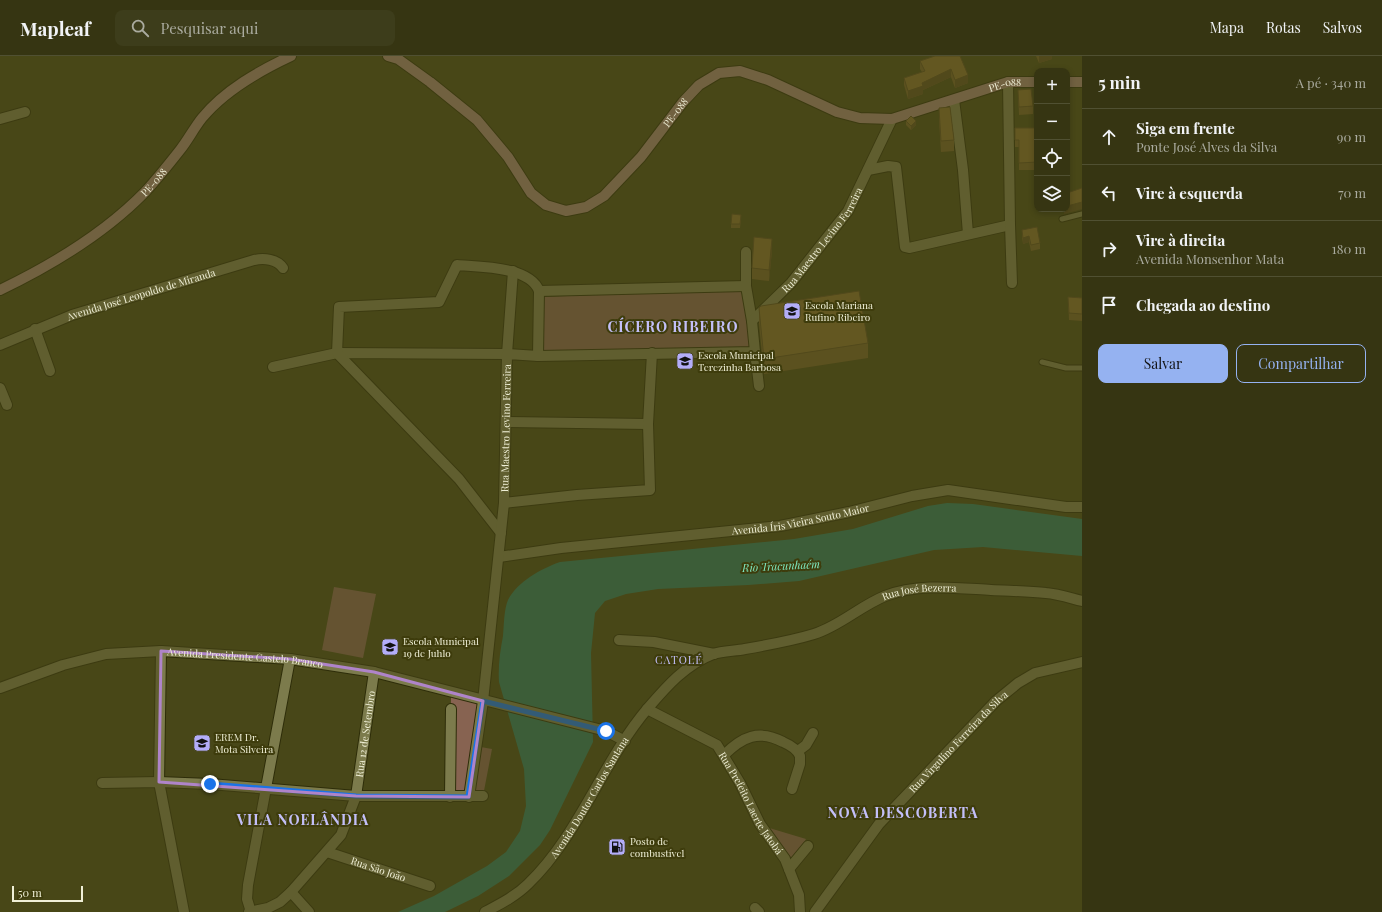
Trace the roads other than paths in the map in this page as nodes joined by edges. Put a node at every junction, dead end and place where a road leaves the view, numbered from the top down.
1 (291, 56) edge
2 (388, 56) edge
3 (1008, 82) junction
4 (1034, 82) edge
5 (1070, 82) edge
6 (1082, 82) edge
7 (954, 100) junction
8 (25, 112) dead end
9 (0, 119) edge
10 (892, 119) junction
11 (868, 170) junction
12 (1082, 214) edge
13 (1062, 219) dead end
14 (1010, 224) junction
15 (968, 234) junction
16 (746, 252) dead end
17 (283, 268) dead end
18 (513, 271) junction
19 (1012, 283) dead end
20 (746, 286) junction
21 (0, 290) edge
22 (538, 291) junction
23 (752, 321) junction
24 (35, 329) junction
25 (0, 345) edge
26 (755, 352) junction
27 (337, 353) junction
28 (652, 353) junction
29 (507, 354) junction
30 (538, 356) junction
31 (1042, 362) dead end
32 (273, 367) dead end
33 (1082, 368) edge
34 (50, 370) dead end
35 (759, 386) dead end
36 (0, 388) edge
37 (7, 405) dead end
38 (506, 422) junction
39 (648, 424) junction
40 (504, 503) junction
41 (1082, 507) edge
42 (501, 533) junction
43 (499, 557) junction
44 (1082, 601) edge
45 (619, 640) dead end
46 (161, 651) junction
47 (714, 654) junction
48 (290, 659) junction
49 (1082, 662) edge
50 (374, 672) junction
51 (0, 688) edge
52 (487, 702) junction
53 (451, 709) dead end
54 (647, 709) junction
55 (813, 733) dead end
56 (625, 741) junction
57 (798, 751) junction
58 (724, 755) junction
59 (159, 782) junction
60 (102, 783) dead end
61 (267, 787) junction
62 (792, 789) dead end
63 (356, 796) junction
64 (483, 796) dead end
65 (450, 797) junction
66 (468, 797) junction
67 (808, 846) dead end
68 (327, 852) junction
69 (789, 869) junction
70 (430, 886) dead end
71 (291, 892) junction
72 (184, 912) edge
73 (250, 912) edge
74 (309, 912) edge
75 (485, 912) edge
76 (800, 912) edge
77 (815, 912) edge

1 - 21 main road, PE-088
2 - 10 main road, PE-088
3 - 4 main road, PE-088
3 - 7 main road, PE-088
3 - 14 street
5 - 6 main road
7 - 10 main road, PE-088
7 - 15 street
8 - 9 street
10 - 11 street, Rua Maestro Levino Ferreira
11 - 15 street
11 - 23 street, Rua Maestro Levino Ferreira
12 - 13 lane
14 - 15 street
14 - 19 street
16 - 20 street
17 - 24 street, Avenida José Leopoldo de Miranda
18 - 22 street
18 - 27 street
18 - 29 street
20 - 22 street
20 - 23 street
22 - 30 street
23 - 26 street
24 - 25 street, Avenida José Leopoldo de Miranda
24 - 34 street
26 - 28 street, Rua Maestro Levino Ferreira
26 - 35 street
27 - 29 street
27 - 32 street
27 - 42 street
28 - 30 street, Rua Maestro Levino Ferreira
28 - 39 street
29 - 30 street, Rua Maestro Levino Ferreira
29 - 38 street, Rua Maestro Levino Ferreira
31 - 33 lane
36 - 37 street
38 - 39 street
38 - 40 street, Rua Maestro Levino Ferreira
39 - 40 street
40 - 42 street, Rua Maestro Levino Ferreira
41 - 43 street, Avenida Íris Vieira Souto Maior
42 - 43 street, Rua Maestro Levino Ferreira
43 - 52 street, Rua Maestro Levino Ferreira
44 - 47 street, Rua José Bezerra
45 - 47 street
46 - 48 street, Avenida Presidente Castelo Branco
46 - 51 street, Avenida Presidente Castelo Branco
46 - 59 street
47 - 54 street, Avenida Doutor Carlos Santana
48 - 50 street, Avenida Presidente Castelo Branco
48 - 61 street
49 - 77 street, Rua Virgulino Ferreira da Silva
50 - 52 street, Avenida Presidente Castelo Branco
50 - 63 street, Rua 12 de Setembro
52 - 56 street, Avenida Presidente Castelo Branco
52 - 66 street, Rua Maestro Levino Ferreira
53 - 65 street
54 - 56 street, Avenida Doutor Carlos Santana
54 - 58 street, Rua Prefeito Laerte Jatobá
55 - 57 street
56 - 75 street, Avenida Doutor Carlos Santana
57 - 58 street
57 - 62 street
58 - 69 street, Rua Prefeito Laerte Jatobá
59 - 60 street
59 - 61 street
59 - 72 street
61 - 63 street
61 - 73 street
63 - 65 street
63 - 68 street, Rua 12 de Setembro
64 - 66 street
65 - 66 street
67 - 69 street
68 - 70 street, Rua São João
68 - 71 street, Rua 12 de Setembro
69 - 76 street, Rua Prefeito Laerte Jatobá
71 - 73 street, Rua 12 de Setembro
71 - 74 street

